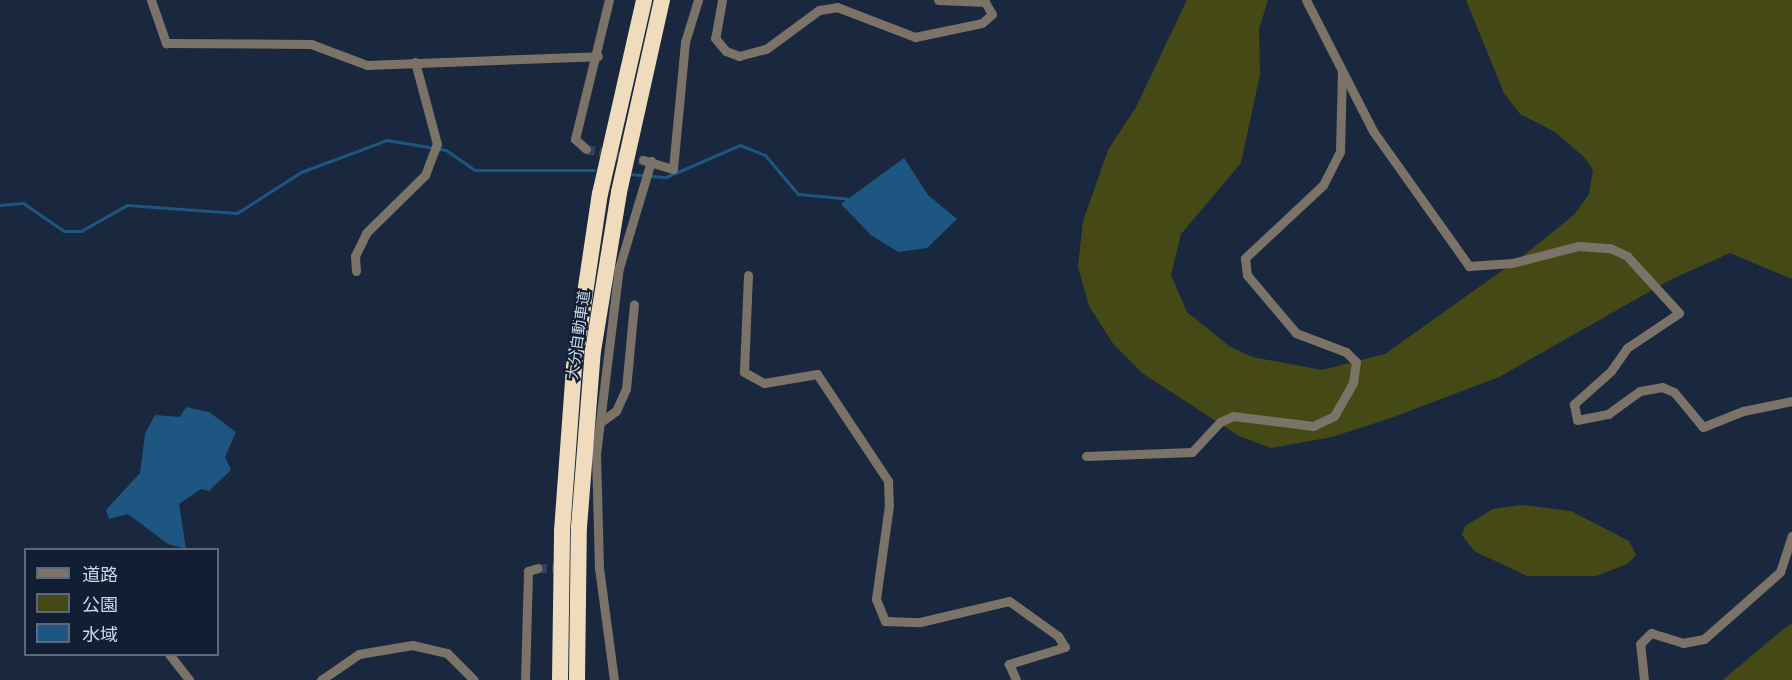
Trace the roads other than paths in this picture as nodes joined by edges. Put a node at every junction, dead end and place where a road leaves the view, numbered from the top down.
1 (152, 0) edge
2 (609, 0) edge
3 (632, 0) edge
4 (644, 0) edge
5 (663, 0) edge
6 (698, 0) edge
7 (722, 0) edge
8 (938, 0) edge
9 (1306, 0) edge
10 (598, 56) junction
11 (415, 62) junction
12 (1342, 69) junction
13 (586, 149) dead end
14 (600, 194) junction
15 (356, 271) dead end
16 (748, 275) dead end
17 (634, 304) dead end
18 (1792, 401) edge
19 (602, 422) junction
20 (1086, 456) dead end
21 (1792, 536) edge
22 (538, 567) dead end
23 (599, 567) junction
24 (586, 568) dead end
25 (171, 656) edge
26 (189, 680) edge
27 (321, 680) edge
28 (474, 680) edge
29 (525, 680) edge
30 (560, 680) edge
31 (577, 680) edge
32 (614, 680) edge
33 (1016, 680) edge
34 (1644, 680) edge

1 - 11 street
2 - 10 street
3 - 14 highway
4 - 14 highway, 大分自動車道
5 - 31 highway, 大分自動車道
6 - 19 street
7 - 8 street
9 - 12 street
10 - 11 street
10 - 13 street
11 - 15 street
12 - 18 street
12 - 20 street
14 - 30 highway, 大分自動車道
16 - 33 street
17 - 19 street
19 - 23 street
21 - 34 street
22 - 29 street
23 - 24 street
23 - 32 street
25 - 26 street
27 - 28 street

